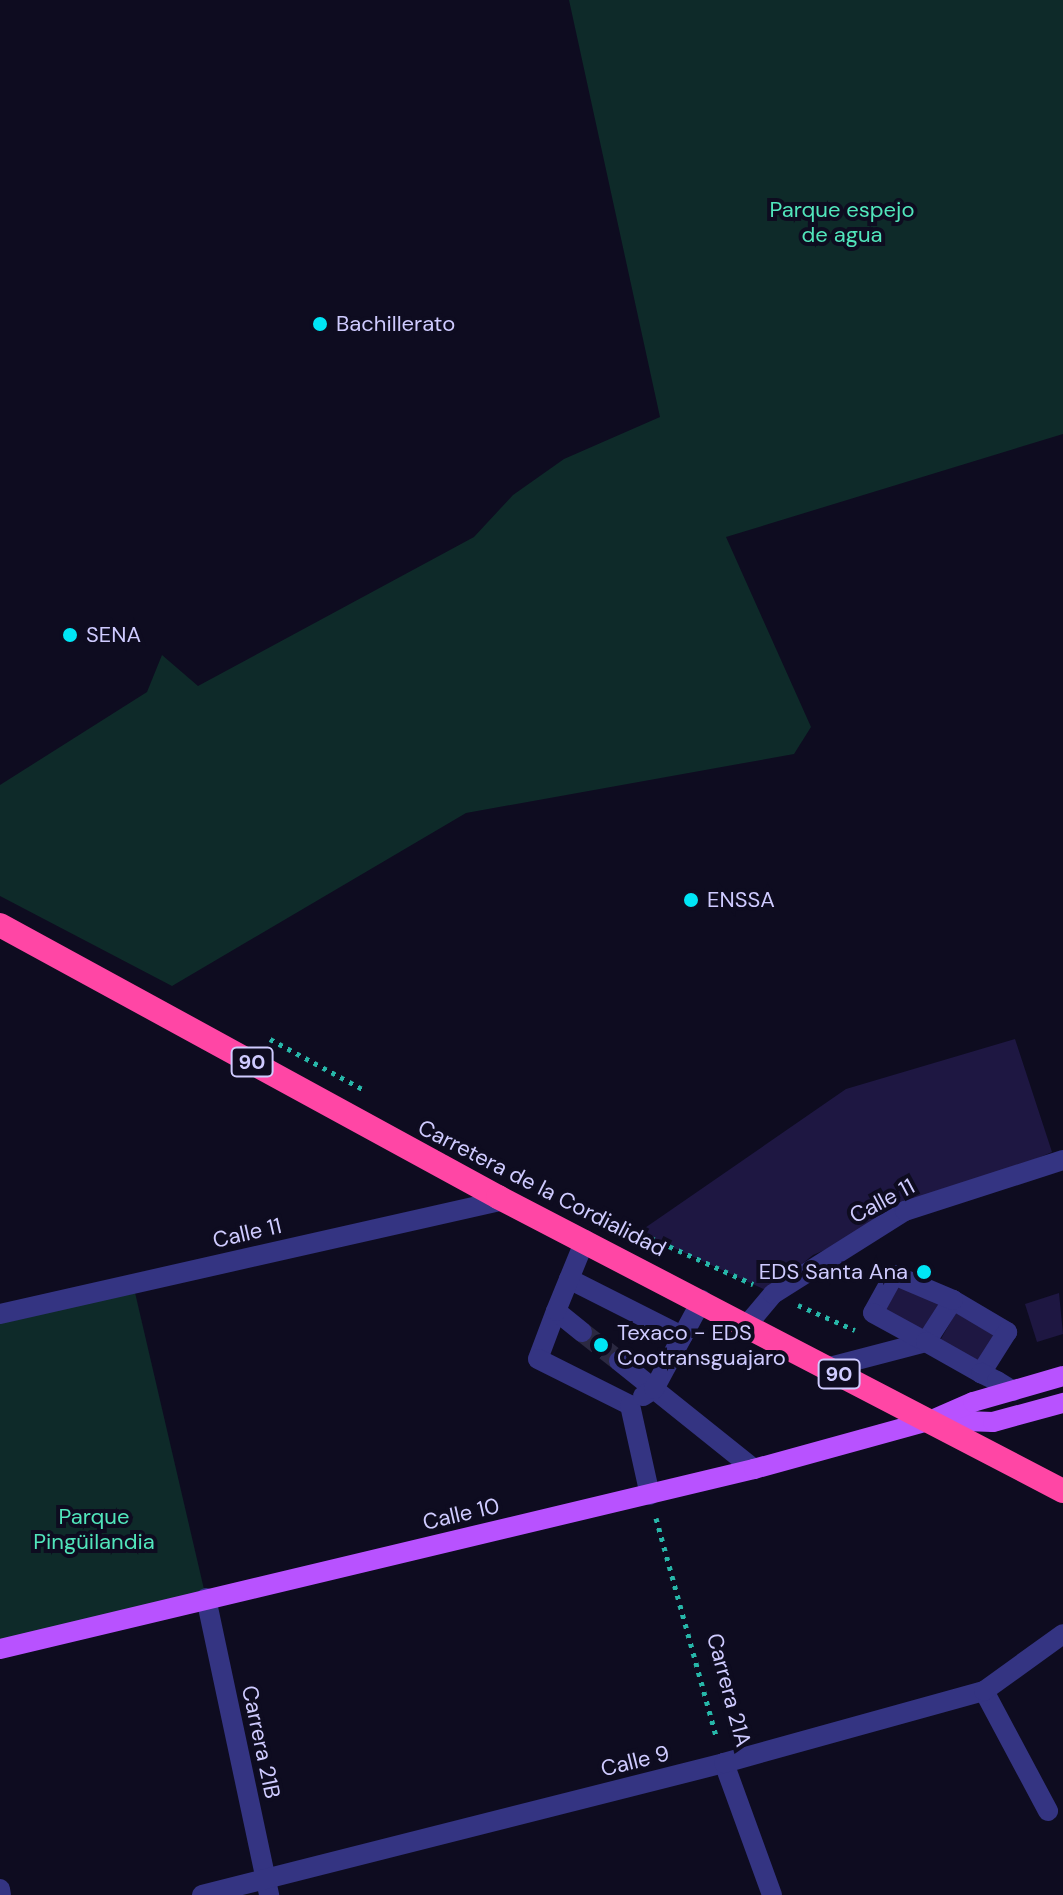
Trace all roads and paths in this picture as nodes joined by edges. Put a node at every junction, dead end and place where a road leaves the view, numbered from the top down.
1 (0, 925) edge
2 (254, 1030) dead end
3 (376, 1097) dead end
4 (1063, 1160) edge
5 (565, 1199) dead end
6 (504, 1200) junction
7 (585, 1240) junction
8 (569, 1279) junction
9 (773, 1294) junction
10 (702, 1300) junction
11 (953, 1300) junction
12 (556, 1311) junction
13 (0, 1314) edge
14 (747, 1325) junction
15 (582, 1332) tunnel mouth
16 (682, 1336) junction
17 (926, 1342) junction
18 (893, 1351) junction
19 (619, 1361) tunnel mouth
20 (826, 1368) junction
21 (981, 1373) junction
22 (1063, 1376) edge
23 (654, 1389) junction
24 (1013, 1391) junction
25 (1063, 1403) edge
26 (630, 1405) junction
27 (932, 1420) junction
28 (754, 1469) junction
29 (1063, 1491) edge
30 (650, 1495) junction
31 (206, 1598) junction
32 (1063, 1634) edge
33 (0, 1649) edge
34 (984, 1691) junction
35 (724, 1763) junction
36 (1048, 1811) dead end
37 (267, 1888) edge
38 (0, 1889) edge
39 (1, 1895) edge
40 (202, 1895) edge
41 (772, 1895) edge

1 - 6 highway, Carretera de la Cordialidad / 90
2 - 3 path
4 - 9 street, Calle 11
5 - 9 path
6 - 7 highway, Carretera de la Cordialidad / 90
6 - 13 street, Calle 11
7 - 8 street
7 - 10 highway, Carretera de la Cordialidad / 90
8 - 12 street
8 - 16 street
9 - 14 street, Calle 11
9 - 18 path
10 - 14 highway, Carretera de la Cordialidad / 90
10 - 16 street
11 - 17 street
11 - 17 street
11 - 21 street
12 - 15 street
12 - 26 street
14 - 20 highway, Carretera de la Cordialidad / 90
16 - 23 street
17 - 18 street
17 - 21 street
18 - 20 street
19 - 23 street
20 - 27 highway, Carretera de la Cordialidad / 90
21 - 24 street
22 - 24 main road, Calle 10
23 - 26 street
23 - 28 street
24 - 27 main road, Calle 10
25 - 27 main road, Calle 10
26 - 30 street
27 - 28 main road, Calle 10
27 - 29 highway, Carretera de la Cordialidad / 90
28 - 30 main road, Calle 10
30 - 31 main road, Calle 10
30 - 35 path, Carrera 21A
31 - 33 main road, Calle 10
31 - 37 street, Carrera 21B
32 - 34 street, Calle 9
34 - 35 street, Calle 9
34 - 36 street
35 - 37 street, Calle 9
35 - 41 street, Carrera 21A
37 - 40 street, Calle 9
38 - 39 street

